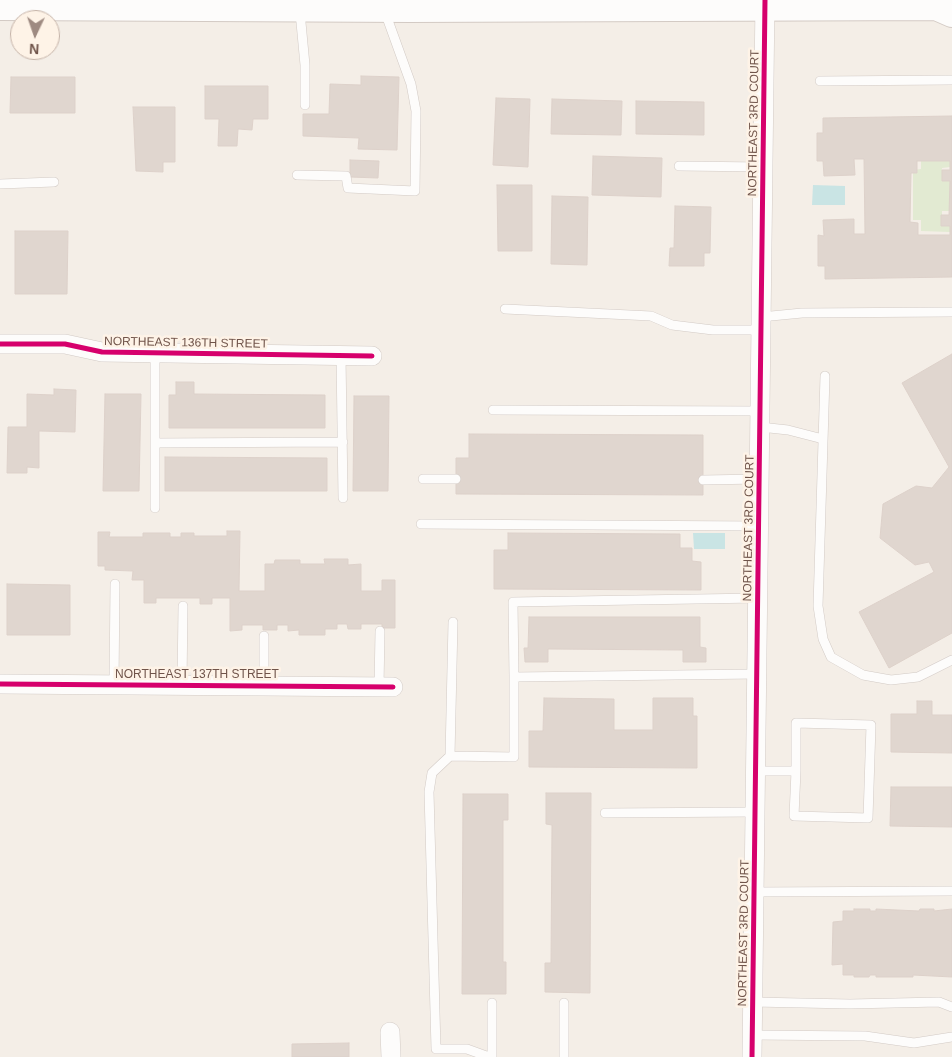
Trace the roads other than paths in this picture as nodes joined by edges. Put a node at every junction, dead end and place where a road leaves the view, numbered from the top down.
1 (765, 3) edge
2 (549, 4) edge
3 (637, 4) edge
4 (410, 5) edge
5 (0, 7) edge
6 (946, 7) edge
7 (299, 9) junction
8 (384, 9) junction
9 (952, 80) edge
10 (820, 81) dead end
11 (305, 105) dead end
12 (679, 166) dead end
13 (763, 167) junction
14 (297, 175) dead end
15 (54, 182) dead end
16 (0, 184) edge
17 (505, 309) dead end
18 (952, 312) edge
19 (761, 324) junction
20 (0, 344) edge
21 (155, 353) junction
22 (342, 355) junction
23 (372, 356) dead end
24 (825, 376) dead end
25 (493, 410) dead end
26 (760, 419) junction
27 (823, 439) junction
28 (343, 442) junction
29 (155, 443) junction
30 (423, 479) dead end
31 (456, 479) dead end
32 (703, 480) dead end
33 (759, 480) junction
34 (343, 498) dead end
35 (155, 508) dead end
36 (421, 524) dead end
37 (759, 526) junction
38 (114, 584) dead end
39 (758, 598) junction
40 (183, 606) dead end
41 (453, 622) dead end
42 (380, 631) dead end
43 (264, 636) dead end
44 (952, 660) edge
45 (952, 666) edge
46 (935, 668) junction
47 (757, 674) junction
48 (514, 677) junction
49 (0, 684) edge
50 (114, 685) junction
51 (182, 685) junction
52 (264, 686) junction
53 (386, 687) joint
54 (450, 756) junction
55 (756, 771) junction
56 (796, 771) junction
57 (756, 812) junction
58 (605, 813) dead end
59 (952, 891) edge
60 (754, 892) junction
61 (753, 1002) junction
62 (492, 1003) dead end
63 (564, 1004) dead end
64 (952, 1007) edge
65 (390, 1032) dead end
66 (753, 1035) junction
67 (952, 1037) edge
68 (390, 1057) edge
69 (490, 1057) edge
70 (564, 1057) edge
71 (752, 1057) edge

1 - 3 main road
1 - 6 main road
1 - 13 street, NORTHEAST 3RD COURT
2 - 3 main road
2 - 4 main road
4 - 8 main road
5 - 7 main road
7 - 8 main road
7 - 11 lane
8 - 14 lane
9 - 10 lane
12 - 13 lane
13 - 19 street, NORTHEAST 3RD COURT
15 - 16 lane
17 - 19 lane
18 - 19 lane
19 - 26 street, NORTHEAST 3RD COURT
20 - 21 street, NORTHEAST 136TH STREET
21 - 22 street, NORTHEAST 136TH STREET
21 - 29 lane
22 - 23 street, NORTHEAST 136TH STREET
22 - 28 lane
24 - 27 lane
25 - 26 lane
26 - 27 lane
26 - 33 street, NORTHEAST 3RD COURT
27 - 46 lane
28 - 29 lane
28 - 34 lane
29 - 35 lane
30 - 31 lane
32 - 33 lane
33 - 37 street, NORTHEAST 3RD COURT
36 - 37 lane
37 - 39 street, NORTHEAST 3RD COURT
38 - 50 lane
39 - 47 street, NORTHEAST 3RD COURT
39 - 48 lane
40 - 51 lane
41 - 54 lane
42 - 53 lane
43 - 52 lane
44 - 46 lane
45 - 46 lane
47 - 48 lane
47 - 55 street, NORTHEAST 3RD COURT
48 - 54 lane
49 - 50 street, NORTHEAST 137TH STREET
50 - 51 street, NORTHEAST 137TH STREET
51 - 52 street, NORTHEAST 137TH STREET
52 - 53 street, NORTHEAST 137TH STREET
54 - 69 lane
55 - 56 lane
55 - 57 street, NORTHEAST 3RD COURT
56 - 56 lane
57 - 58 lane
57 - 60 street, NORTHEAST 3RD COURT
59 - 60 lane
60 - 61 street, NORTHEAST 3RD COURT
61 - 64 lane
61 - 66 street, NORTHEAST 3RD COURT
62 - 69 lane
63 - 70 lane
65 - 68 street
66 - 67 lane
66 - 71 street, NORTHEAST 3RD COURT

